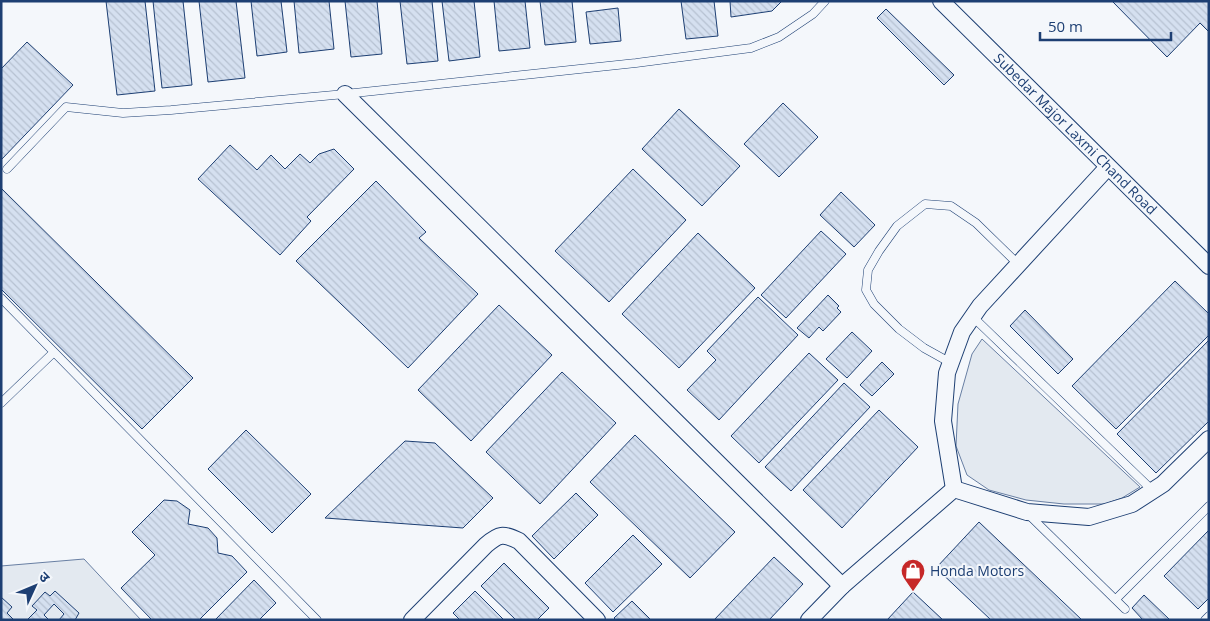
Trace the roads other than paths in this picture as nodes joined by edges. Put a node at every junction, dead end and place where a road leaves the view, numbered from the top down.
1 (825, 1) edge
2 (941, 1) edge
3 (345, 94) junction
4 (1108, 167) junction
5 (7, 169) dead end
6 (1018, 264) junction
7 (1209, 266) edge
8 (1, 298) edge
9 (973, 317) junction
10 (54, 352) junction
11 (951, 363) junction
12 (1, 403) edge
13 (1207, 444) edge
14 (954, 489) junction
15 (1153, 491) junction
16 (1209, 506) edge
17 (1027, 512) junction
18 (842, 586) junction
19 (1116, 599) junction
20 (1125, 608) dead end
21 (1209, 616) edge
22 (317, 620) edge
23 (412, 620) edge
24 (598, 620) edge
25 (809, 620) edge
26 (1205, 620) edge

1 - 3 lane
2 - 4 street, Subedar Major Laxmi Chand Road
3 - 5 lane
3 - 18 street
4 - 6 street
4 - 7 street, Subedar Major Laxmi Chand Road
6 - 9 street
6 - 11 lane
8 - 10 lane
9 - 11 street
9 - 15 lane
10 - 12 lane
10 - 22 lane
11 - 14 street
13 - 15 street
14 - 17 street
14 - 18 street
15 - 17 street
16 - 19 lane
17 - 19 lane
18 - 25 street
19 - 20 lane
21 - 26 lane
23 - 24 street

